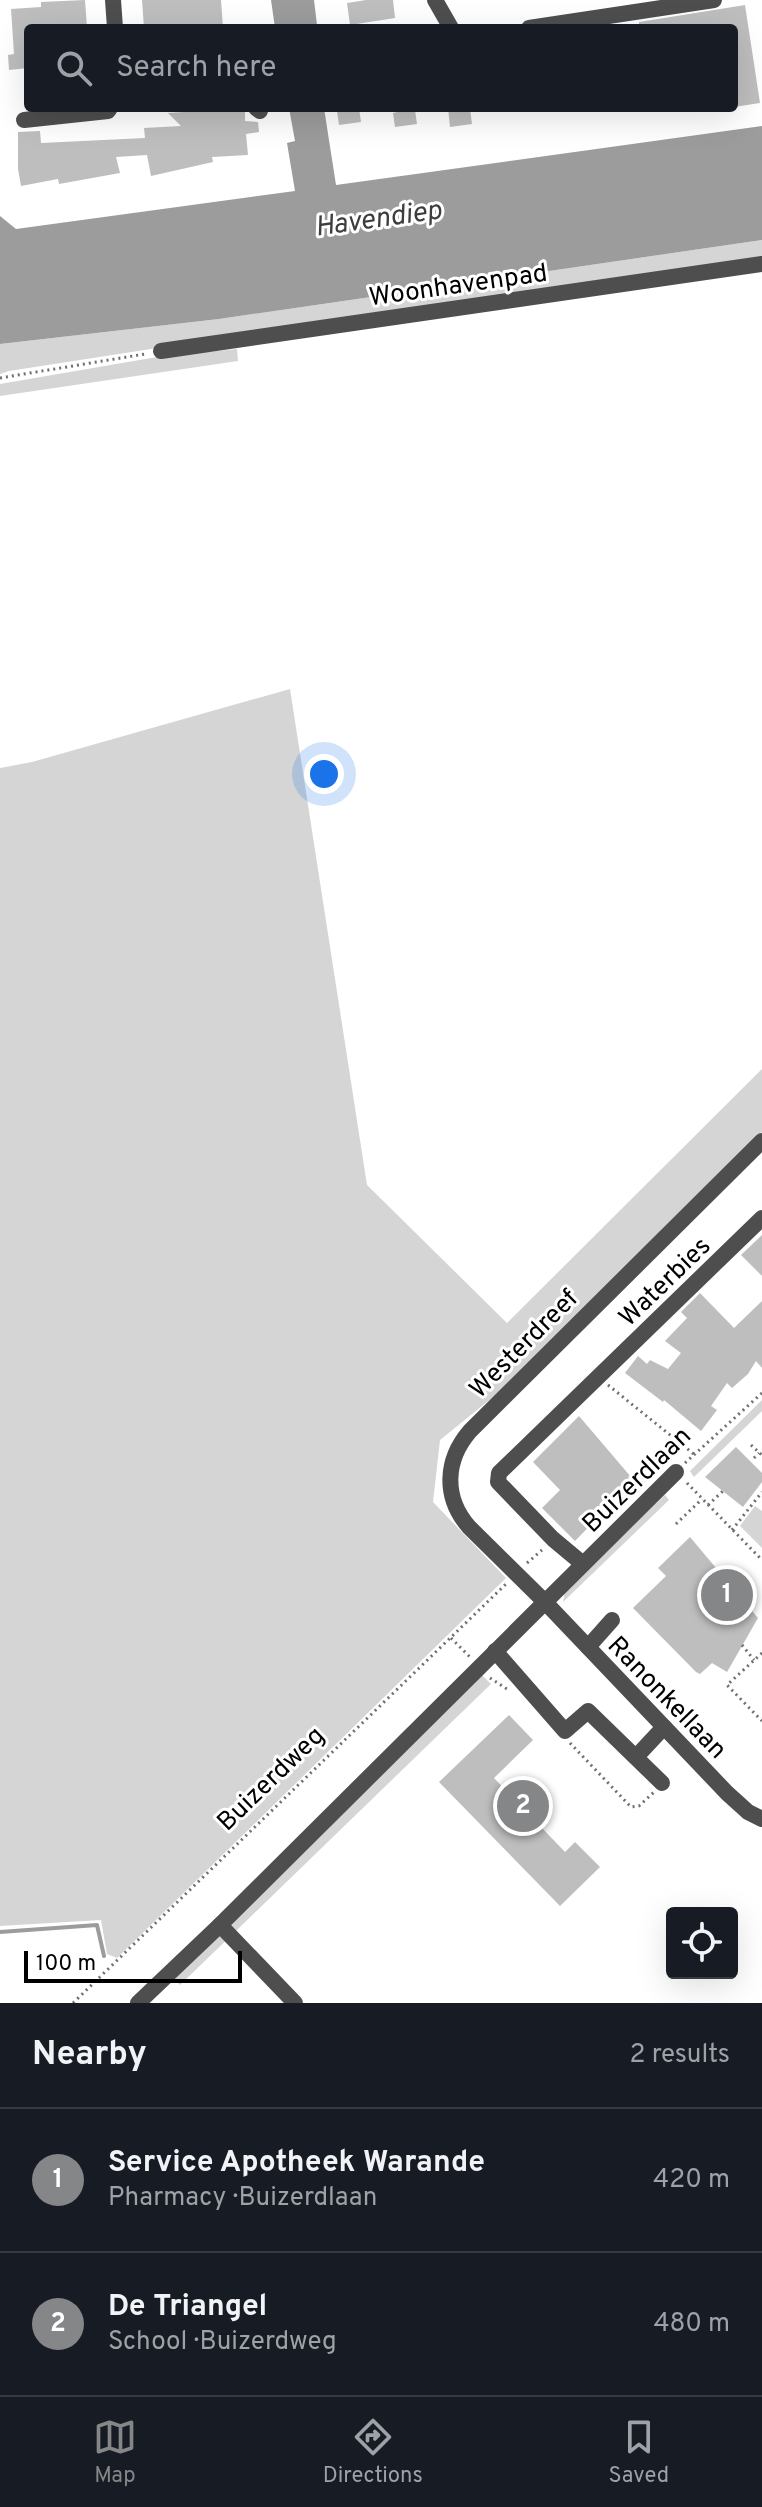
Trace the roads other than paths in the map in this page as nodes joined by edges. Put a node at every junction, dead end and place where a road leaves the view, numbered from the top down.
1 (113, 0) edge
2 (435, 0) edge
3 (714, 0) edge
4 (115, 24) edge
5 (449, 24) edge
6 (554, 24) edge
7 (99, 112) edge
8 (24, 120) dead end
9 (762, 264) edge
10 (161, 351) road end
11 (762, 1141) edge
12 (762, 1218) edge
13 (676, 1472) road end
14 (583, 1564) junction
15 (544, 1601) junction
16 (612, 1620) dead end
17 (588, 1647) junction
18 (495, 1651) junction
19 (664, 1727) junction
20 (636, 1757) junction
21 (662, 1783) dead end
22 (762, 1819) edge
23 (220, 1925) junction
24 (138, 2003) edge
25 (295, 2003) edge

1 - 4 street
2 - 5 street
3 - 6 street
7 - 8 street
9 - 10 street, Woonhavenpad
11 - 15 street, Westerdreef
12 - 14 street, Waterbies
13 - 14 street, Buizerdlaan
14 - 15 street, Buizerdlaan
15 - 17 street, Ranonkellaan
15 - 18 street
16 - 17 street
17 - 19 street, Ranonkellaan
18 - 20 street
18 - 23 street
19 - 20 street
19 - 22 street, Ranonkellaan
20 - 21 street
23 - 24 street
23 - 25 street

